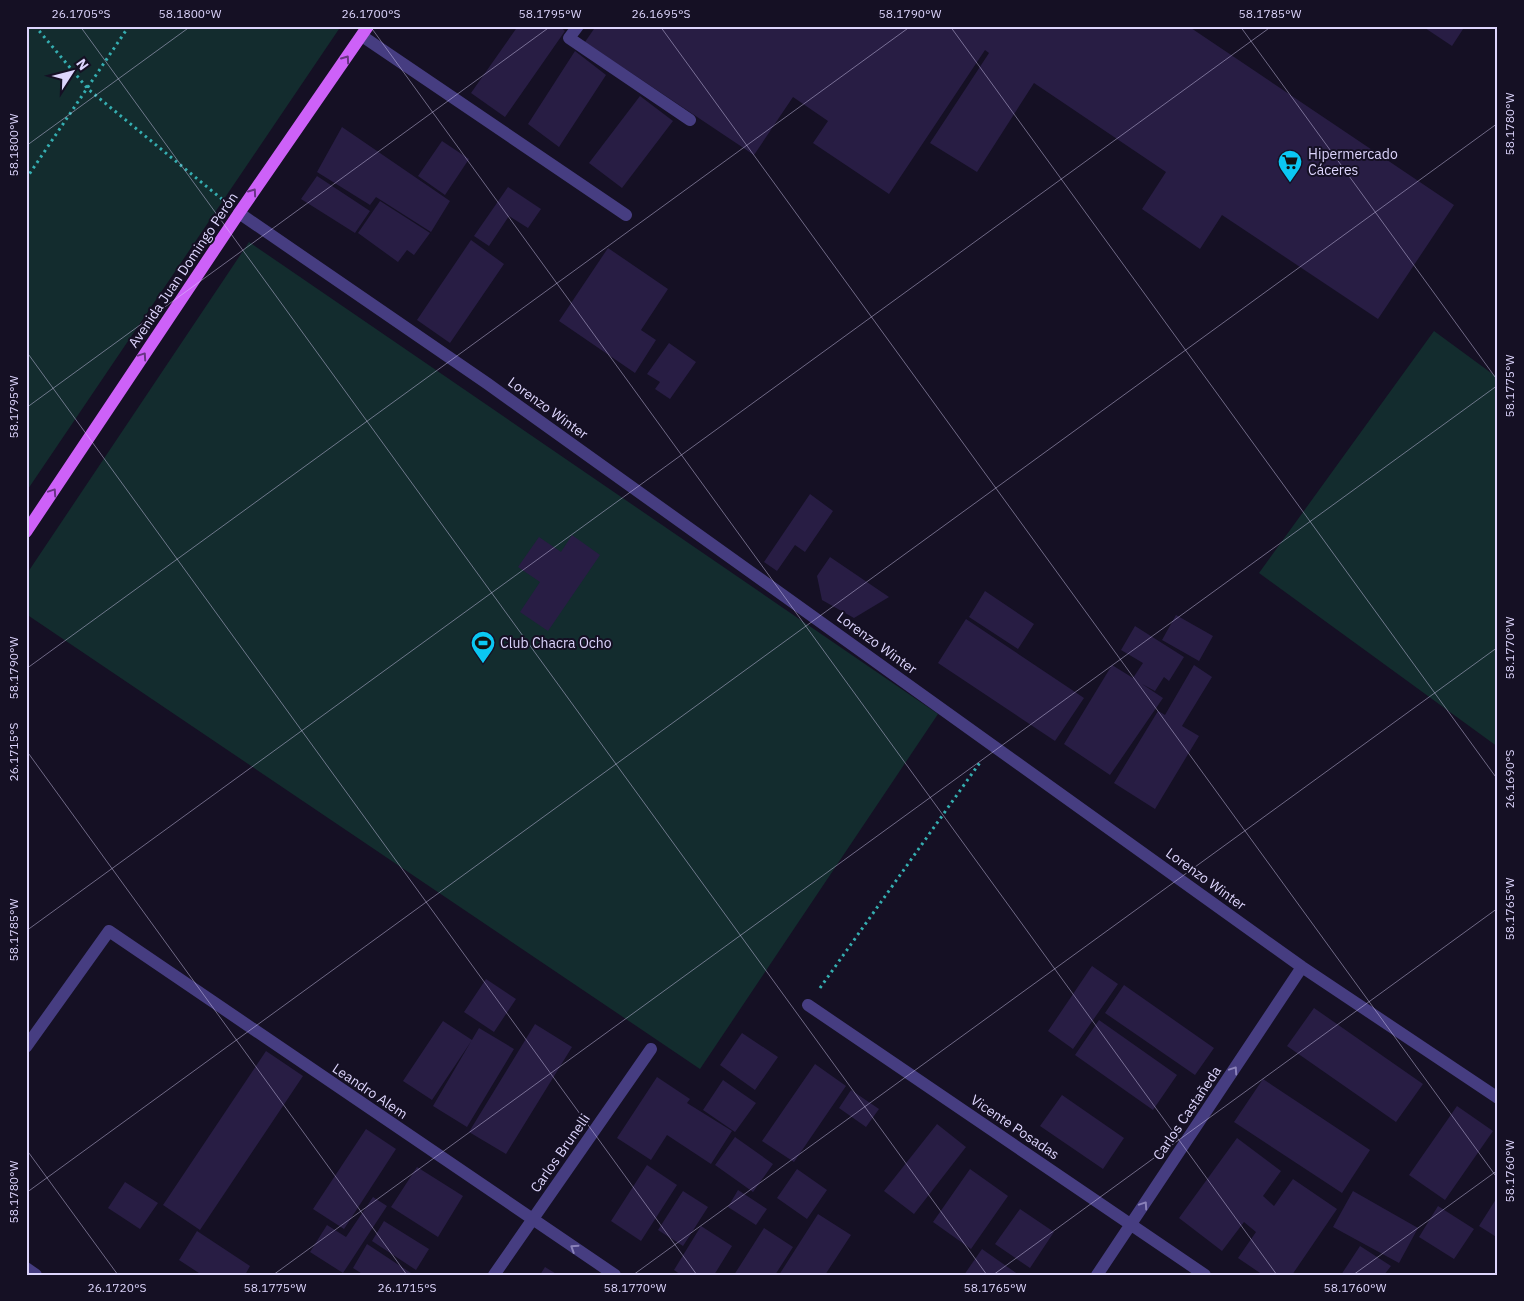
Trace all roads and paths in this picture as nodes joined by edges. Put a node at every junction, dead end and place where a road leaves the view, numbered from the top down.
1 (35, 26) edge
2 (130, 26) edge
3 (578, 26) edge
4 (365, 31) edge
5 (88, 89) junction
6 (690, 120) dead end
7 (26, 179) edge
8 (239, 213) junction
9 (626, 216) dead end
10 (26, 532) edge
11 (992, 744) junction
12 (1302, 967) junction
13 (808, 1005) joint
14 (26, 1047) edge
15 (651, 1049) dead end
16 (1498, 1098) edge
17 (532, 1221) junction
18 (1131, 1224) junction
19 (26, 1268) edge
20 (36, 1275) edge
21 (494, 1275) edge
22 (615, 1275) edge
23 (1097, 1275) edge
24 (1205, 1275) edge

1 - 5 path
2 - 5 path
3 - 6 street
8 -> 4 main road, Avenida Juan Domingo Perón
4 - 9 street
5 - 7 path
5 - 8 path
10 -> 8 main road, Avenida Juan Domingo Perón
8 - 11 street, Lorenzo Winter
11 - 12 street, Lorenzo Winter
11 - 13 path
12 - 16 street, Lorenzo Winter
18 -> 12 street, Carlos Castañeda
13 - 18 street, Vicente Posadas
14 - 17 street, Leandro Alem
15 - 17 street, Carlos Brunelli
17 - 21 street, Carlos Brunelli
22 -> 17 street, Leandro Alem
18 - 23 street, Carlos Castañeda
18 - 24 street, Vicente Posadas
19 - 20 street

